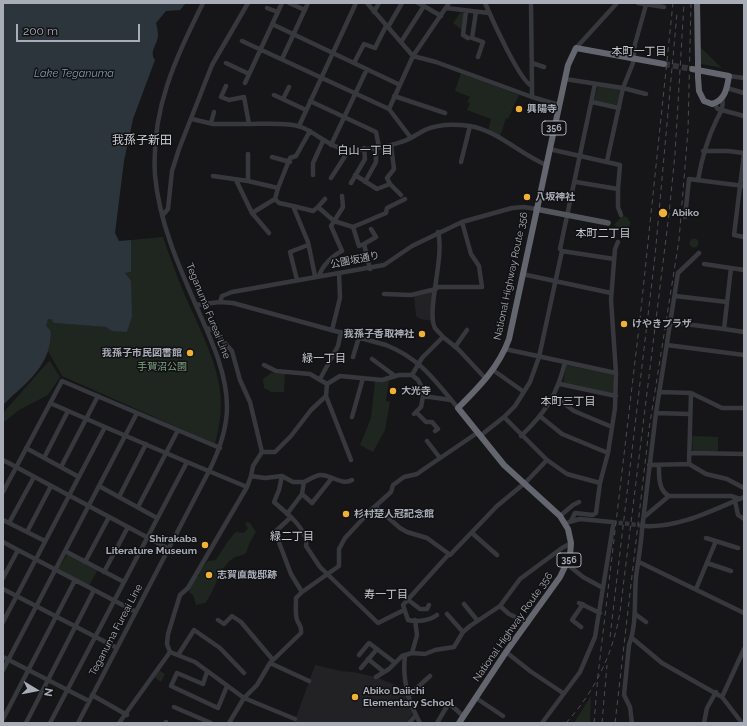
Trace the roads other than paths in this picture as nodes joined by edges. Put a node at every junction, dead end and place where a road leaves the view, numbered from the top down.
1 (203, 3) edge
2 (248, 3) edge
3 (282, 3) edge
4 (290, 3) edge
5 (308, 3) edge
6 (356, 3) edge
7 (367, 3) edge
8 (379, 3) edge
9 (402, 3) edge
10 (418, 3) edge
11 (449, 3) edge
12 (485, 3) edge
13 (532, 3) edge
14 (617, 3) edge
15 (638, 3) edge
16 (697, 3) edge
17 (650, 5) edge
18 (424, 6) junction
19 (267, 8) dead end
20 (446, 8) junction
21 (664, 8) dead end
22 (304, 10) junction
23 (466, 11) junction
24 (278, 12) junction
25 (374, 12) junction
26 (476, 12) junction
27 (489, 13) junction
28 (441, 16) junction
29 (272, 24) junction
30 (387, 26) junction
31 (293, 34) junction
32 (468, 38) dead end
33 (242, 41) dead end
34 (401, 42) junction
35 (576, 48) junction
36 (260, 49) junction
37 (332, 53) junction
38 (414, 56) junction
39 (478, 57) dead end
40 (633, 58) junction
41 (282, 59) junction
42 (226, 63) dead end
43 (354, 63) junction
44 (532, 63) junction
45 (664, 64) tunnel mouth
46 (544, 67) dead end
47 (367, 69) junction
48 (692, 69) tunnel mouth
49 (249, 74) junction
50 (729, 76) junction
51 (321, 78) junction
52 (744, 78) edge
53 (565, 79) junction
54 (245, 83) dead end
55 (596, 84) junction
56 (400, 85) junction
57 (226, 86) dead end
58 (532, 86) junction
59 (289, 87) dead end
60 (623, 88) junction
61 (727, 88) junction
62 (355, 93) junction
63 (744, 93) edge
64 (646, 94) dead end
65 (274, 95) dead end
66 (394, 96) junction
67 (532, 97) junction
68 (722, 98) junction
69 (283, 99) junction
70 (310, 101) junction
71 (592, 102) junction
72 (714, 104) junction
73 (559, 105) junction
74 (618, 108) junction
75 (389, 109) junction
76 (306, 110) junction
77 (722, 110) junction
78 (214, 112) dead end
79 (445, 113) dead end
80 (744, 116) edge
81 (344, 117) junction
82 (192, 119) junction
83 (211, 123) junction
84 (249, 124) junction
85 (299, 126) junction
86 (470, 126) junction
87 (310, 131) junction
88 (411, 138) junction
89 (323, 141) junction
90 (331, 145) junction
91 (391, 145) junction
92 (378, 147) junction
93 (364, 148) junction
94 (549, 149) junction
95 (349, 150) junction
96 (703, 151) junction
97 (744, 153) edge
98 (248, 154) dead end
99 (581, 156) junction
100 (272, 157) dead end
101 (607, 161) junction
102 (290, 162) junction
103 (461, 162) dead end
104 (546, 165) junction
105 (313, 174) dead end
106 (355, 175) junction
107 (213, 176) dead end
108 (331, 178) dead end
109 (236, 180) junction
110 (698, 180) junction
111 (248, 181) junction
112 (365, 182) junction
113 (576, 182) junction
114 (351, 183) dead end
115 (390, 184) junction
116 (742, 186) edge
117 (278, 188) junction
118 (618, 189) junction
119 (401, 195) dead end
120 (342, 196) dead end
121 (275, 199) junction
122 (325, 199) dead end
123 (405, 199) dead end
124 (293, 206) junction
125 (318, 207) junction
126 (536, 209) junction
127 (252, 213) junction
128 (567, 215) junction
129 (621, 215) dead end
130 (162, 216) junction
131 (685, 217) dead end
132 (334, 221) junction
133 (462, 222) junction
134 (608, 223) dead end
135 (353, 227) junction
136 (371, 229) dead end
137 (438, 232) junction
138 (269, 233) dead end
139 (744, 237) edge
140 (618, 242) dead end
141 (364, 244) junction
142 (308, 245) junction
143 (562, 251) junction
144 (699, 253) dead end
145 (614, 259) junction
146 (704, 264) dead end
147 (370, 268) junction
148 (731, 268) junction
149 (744, 270) edge
150 (339, 273) junction
151 (522, 274) junction
152 (317, 276) junction
153 (297, 280) junction
154 (555, 281) junction
155 (436, 288) junction
156 (611, 293) junction
157 (384, 294) dead end
158 (675, 296) junction
159 (220, 302) junction
160 (727, 302) junction
161 (196, 305) junction
162 (670, 322) junction
163 (206, 328) junction
164 (724, 329) junction
165 (332, 330) junction
166 (467, 330) dead end
167 (341, 332) junction
168 (744, 332) edge
169 (360, 337) junction
170 (444, 337) junction
171 (667, 345) junction
172 (455, 346) junction
173 (505, 350) junction
174 (744, 355) edge
175 (353, 357) dead end
176 (539, 357) junction
177 (372, 359) dead end
178 (564, 362) junction
179 (419, 363) junction
180 (264, 365) dead end
181 (494, 370) junction
182 (616, 373) junction
183 (412, 375) junction
184 (395, 376) junction
185 (363, 378) junction
186 (320, 379) junction
187 (486, 379) junction
188 (327, 384) junction
189 (560, 384) junction
190 (524, 392) junction
191 (660, 392) junction
192 (691, 393) junction
193 (98, 396) junction
194 (326, 396) junction
195 (423, 396) junction
196 (554, 396) junction
197 (616, 396) junction
198 (452, 400) junction
199 (50, 403) junction
200 (458, 408) junction
201 (744, 408) edge
202 (68, 411) junction
203 (137, 413) junction
204 (656, 413) junction
205 (690, 414) junction
206 (352, 417) dead end
207 (504, 417) junction
208 (541, 417) junction
209 (86, 419) junction
210 (105, 427) junction
211 (612, 427) junction
212 (438, 429) dead end
213 (178, 430) junction
214 (479, 435) junction
215 (126, 436) junction
216 (521, 436) junction
217 (427, 441) dead end
218 (146, 444) junction
219 (26, 448) junction
220 (220, 448) junction
221 (262, 452) junction
222 (166, 453) junction
223 (608, 453) junction
224 (690, 453) junction
225 (744, 454) edge
226 (44, 458) junction
227 (440, 458) junction
228 (3, 460) edge
229 (351, 460) dead end
230 (547, 460) junction
231 (187, 462) junction
232 (689, 464) junction
233 (649, 465) junction
234 (659, 465) junction
235 (16, 467) junction
236 (61, 467) junction
237 (209, 471) junction
238 (251, 476) junction
239 (282, 476) junction
240 (34, 477) junction
241 (79, 477) junction
242 (332, 478) junction
243 (352, 480) dead end
244 (304, 482) junction
245 (600, 483) junction
246 (5, 484) edge
247 (523, 484) junction
248 (51, 486) junction
249 (99, 486) junction
250 (247, 487) junction
251 (744, 488) edge
252 (3, 492) edge
253 (302, 494) junction
254 (69, 495) junction
255 (669, 496) junction
256 (119, 497) junction
257 (740, 499) edge
258 (579, 502) dead end
259 (89, 506) junction
260 (376, 506) junction
261 (138, 507) junction
262 (289, 515) junction
263 (560, 516) junction
264 (109, 517) junction
265 (157, 518) junction
266 (744, 519) edge
267 (3, 520) edge
268 (644, 521) junction
269 (9, 523) junction
270 (569, 523) junction
271 (128, 527) junction
272 (27, 532) junction
273 (472, 533) junction
274 (147, 537) junction
275 (706, 538) dead end
276 (45, 541) junction
277 (716, 541) junction
278 (3, 542) edge
279 (571, 543) junction
280 (738, 548) dead end
281 (168, 549) junction
282 (18, 550) junction
283 (65, 551) junction
284 (449, 554) junction
285 (497, 555) dead end
286 (36, 559) junction
287 (85, 562) junction
288 (638, 562) junction
289 (707, 563) junction
290 (567, 564) junction
291 (55, 569) junction
292 (731, 571) dead end
293 (104, 572) junction
294 (329, 574) junction
295 (3, 578) edge
296 (76, 580) junction
297 (124, 582) junction
298 (603, 588) junction
299 (3, 589) edge
300 (696, 589) junction
301 (94, 590) junction
302 (302, 592) junction
303 (16, 595) junction
304 (408, 599) junction
305 (114, 601) junction
306 (464, 604) dead end
307 (429, 605) dead end
308 (36, 606) junction
309 (500, 606) junction
310 (404, 610) junction
311 (136, 612) junction
312 (600, 613) junction
313 (744, 613) edge
314 (447, 614) dead end
315 (635, 614) junction
316 (437, 615) dead end
317 (56, 617) junction
318 (218, 620) dead end
319 (415, 620) junction
320 (477, 620) junction
321 (3, 622) edge
322 (646, 622) dead end
323 (528, 623) junction
324 (76, 627) junction
325 (581, 627) dead end
326 (463, 632) junction
327 (95, 637) junction
328 (632, 638) junction
329 (117, 648) junction
330 (377, 649) junction
331 (170, 652) junction
332 (506, 652) junction
333 (744, 652) edge
334 (412, 653) junction
335 (178, 655) junction
336 (359, 655) dead end
337 (3, 656) edge
338 (405, 656) junction
339 (8, 659) junction
340 (368, 659) junction
341 (271, 661) junction
342 (394, 662) junction
343 (361, 668) dead end
344 (3, 670) edge
345 (29, 670) junction
346 (207, 672) junction
347 (384, 672) junction
348 (244, 673) dead end
349 (430, 676) dead end
350 (376, 677) dead end
351 (48, 680) junction
352 (309, 681) dead end
353 (227, 686) junction
354 (68, 690) junction
355 (716, 692) junction
356 (563, 693) junction
357 (92, 695) junction
358 (408, 696) junction
359 (722, 697) junction
360 (244, 698) junction
361 (476, 698) junction
362 (89, 701) junction
363 (174, 707) dead end
364 (126, 715) junction
365 (416, 715) junction
366 (463, 716) junction
367 (503, 716) dead end
368 (3, 719) edge
369 (295, 719) dead end
370 (26, 723) edge
371 (50, 723) edge
372 (78, 723) edge
373 (120, 723) edge
374 (211, 723) edge
375 (229, 723) edge
376 (409, 723) edge
377 (420, 723) edge
378 (437, 723) edge
379 (459, 723) edge
380 (542, 723) edge
381 (632, 723) edge
382 (704, 723) edge
383 (742, 723) edge

1 - 130 street, Teganuma Fureai Line
2 - 82 street
3 - 24 street
4 - 22 street
5 - 22 street
6 - 37 street
7 - 25 street
8 - 25 street
9 - 30 street
10 - 18 street
11 - 20 street
12 - 27 street
13 - 44 street
14 - 35 street
15 - 17 street
16 - 72 highway, bridge
17 - 21 street
17 - 40 street
18 - 28 street
18 - 34 street
19 - 24 street
20 - 23 street
20 - 28 street
22 - 31 street
23 - 26 street
23 - 32 street
24 - 29 street
25 - 30 street
26 - 27 street
26 - 39 street
27 - 58 street
28 - 38 street
29 - 31 street
29 - 36 street
30 - 34 street
30 - 43 street
31 - 37 street
31 - 41 street
33 - 36 street
34 - 38 street
35 - 40 highway
35 - 53 highway, National Highway Route 356 / 356
36 - 41 street
36 - 49 street
37 - 43 street
37 - 51 street
38 - 56 street
38 - 67 street
40 - 45 highway
40 - 60 street
41 - 51 street
42 - 49 street
43 - 47 street
44 - 46 street
44 - 58 street
47 - 56 street
47 - 62 street
48 - 50 highway
49 - 54 street
50 - 52 street
50 - 61 highway
51 - 62 street
51 - 70 street
53 - 55 street
53 - 73 highway, National Highway Route 356 / 356
55 - 60 street
55 - 71 street
56 - 66 street
57 - 84 street
58 - 67 street
59 - 69 street
60 - 64 street
60 - 74 street
61 - 63 street
61 - 68 highway
62 - 75 street
62 - 81 street
65 - 69 street
66 - 75 street
66 - 79 street
67 - 73 street
68 - 72 highway
68 - 77 street
69 - 76 street
70 - 76 street
70 - 81 street
71 - 74 street
71 - 99 street
72 - 77 street
73 - 94 highway, National Highway Route 356 / 356
74 - 101 street
75 - 88 street
76 - 85 street
77 - 80 street
77 - 96 street
78 - 83 street
81 - 90 street
81 - 92 street
82 - 83 street
82 - 130 street
83 - 84 street
84 - 85 street
85 - 87 street
86 - 88 street
86 - 103 street
86 - 104 street
87 - 89 street
87 - 102 street
88 - 91 street
89 - 90 street
89 - 105 street
90 - 95 street
91 - 92 street
91 - 115 street
92 - 93 street
92 - 112 street
93 - 95 street
93 - 106 street
94 - 99 street
94 - 104 highway, National Highway Route 356 / 356
95 - 108 street
96 - 97 street
96 - 110 street
97 - 116 street
98 - 111 street
99 - 101 street
99 - 113 street
100 - 102 street
101 - 118 street
102 - 117 street
104 - 126 highway, National Highway Route 356 / 356
106 - 112 street
106 - 114 street
107 - 109 street
109 - 111 street
109 - 127 street
110 - 116 street
110 - 131 street
111 - 117 street
112 - 115 street
113 - 118 street
113 - 128 street
115 - 119 street
116 - 139 street
117 - 121 street
118 - 129 street
120 - 132 street
121 - 124 street
121 - 127 street
122 - 125 street
123 - 135 street
124 - 125 street
124 - 142 street
125 - 132 street
126 - 128 main road
126 - 133 street, 公園坂通り
126 - 151 highway, National Highway Route 356 / 356
127 - 138 street
128 - 134 main road
128 - 143 street
130 - 161 street, Teganuma Fureai Line
132 - 135 street
132 - 152 street
133 - 137 street, 公園坂通り
133 - 155 street
135 - 141 street
136 - 141 street
137 - 147 street, 公園坂通り
137 - 155 street
140 - 145 street
141 - 147 street
142 - 152 street
142 - 153 street
143 - 145 street
143 - 154 street
144 - 158 street
145 - 156 street
146 - 148 street
147 - 150 street, 公園坂通り
148 - 149 street
148 - 160 street
150 - 152 street, 公園坂通り
150 - 165 street
151 - 154 street
151 - 173 highway, National Highway Route 356 / 356
152 - 153 street, 公園坂通り
153 - 159 street, 公園坂通り
154 - 156 street
154 - 176 street
155 - 157 street
155 - 170 street
156 - 182 street
158 - 160 street
158 - 162 street
159 - 161 street
159 - 165 street
160 - 164 street
161 - 163 street, Teganuma Fureai Line
162 - 164 street
162 - 171 street
163 - 220 street, Teganuma Fureai Line
163 - 221 street
164 - 168 street
165 - 167 street
166 - 172 street
167 - 169 street
167 - 186 street
169 - 175 street
169 - 179 street
170 - 172 street
170 - 179 street
171 - 174 street
171 - 191 street
172 - 187 street
173 - 176 street
173 - 181 highway, National Highway Route 356 / 356
176 - 178 street
176 - 190 street
177 - 184 street
178 - 182 street
178 - 189 street
179 - 183 street
179 - 198 street
180 - 186 street
181 - 187 highway, National Highway Route 356 / 356
181 - 190 street
182 - 197 street
183 - 184 street
183 - 195 street
184 - 185 street
185 - 188 street
185 - 206 street
186 - 188 street
187 - 200 highway, National Highway Route 356 / 356
188 - 194 street
189 - 196 street
189 - 197 street
190 - 207 street
191 - 192 street
191 - 204 street
192 - 201 street
192 - 205 street
193 - 199 street
193 - 203 street
193 - 209 street
194 - 221 street
194 - 229 street
195 - 198 street
195 - 212 street
196 - 208 street
196 - 211 street
197 - 211 street
198 - 200 street
199 - 202 street
199 - 219 street
200 - 214 highway, National Highway Route 356 / 356
202 - 209 street
202 - 226 street
203 - 213 street
203 - 215 street
204 - 205 street
204 - 233 street
205 - 224 street
207 - 214 street
207 - 216 street
208 - 216 street
208 - 223 street
209 - 210 street
209 - 236 street
210 - 215 street
210 - 241 street
211 - 223 street
213 - 220 street
213 - 222 street
214 - 227 street
214 - 247 highway, National Highway Route 356 / 356
215 - 218 street
215 - 249 street
216 - 230 street
217 - 227 street
218 - 222 street
218 - 256 street
219 - 226 street
219 - 235 street
220 - 237 street, Teganuma Fureai Line
221 - 238 street
222 - 231 street
222 - 261 street
223 - 245 street
224 - 225 street
224 - 232 street
226 - 236 street
227 - 260 street
228 - 235 street
230 - 245 street
230 - 247 street
231 - 237 street
231 - 265 street
232 - 234 street
232 - 251 street
233 - 234 street
233 - 268 street
234 - 255 street
235 - 240 street
235 - 246 street
236 - 241 street
237 - 250 street
237 - 281 street, Teganuma Fureai Line
238 - 239 street
238 - 250 street
239 - 244 street
239 - 262 street
240 - 248 street
240 - 269 street
241 - 254 street
242 - 243 street
242 - 244 street
242 - 253 street
244 - 253 street
245 - 270 street
246 - 252 street
247 - 263 highway, National Highway Route 356 / 356
247 - 273 street
248 - 254 street
248 - 272 street
249 - 256 street
249 - 259 street
250 - 331 street
253 - 262 street
254 - 259 street
254 - 276 street
255 - 257 street
255 - 268 street
256 - 261 street
257 - 266 street
257 - 268 street
258 - 263 street
259 - 264 street
259 - 283 street
260 - 284 street
260 - 294 street
261 - 265 street
262 - 294 street
262 - 302 street
263 - 270 highway, National Highway Route 356 / 356
264 - 271 street
264 - 287 street
265 - 274 street
267 - 269 street
268 - 288 street, bridge
269 - 272 street
270 - 279 highway, National Highway Route 356 / 356
270 - 298 street
271 - 274 street
271 - 293 street
272 - 276 street
273 - 284 street
273 - 285 street
274 - 281 street
274 - 297 street
275 - 277 street
276 - 286 street
277 - 280 street
277 - 289 street
278 - 282 street
279 - 290 highway, National Highway Route 356 / 356
279 - 309 street
281 - 311 street, Teganuma Fureai Line
282 - 286 street
282 - 295 street
283 - 287 street
283 - 291 street
284 - 304 street
286 - 291 street
286 - 303 street
287 - 293 street
288 - 300 street
288 - 315 street
289 - 292 street
289 - 300 street
290 - 298 street
290 - 323 highway, National Highway Route 356 / 356
291 - 296 street
291 - 308 street
293 - 297 street
294 - 302 street
294 - 310 street
296 - 301 street
296 - 317 street
297 - 305 street
298 - 312 street
299 - 303 street
300 - 313 street
301 - 305 street
301 - 324 street
302 - 341 street
303 - 308 street
303 - 321 street
304 - 307 street
304 - 310 street
305 - 311 street
305 - 327 street
306 - 320 street
308 - 317 street
308 - 339 street
309 - 320 street
309 - 323 street
310 - 319 street
311 - 329 street, Teganuma Fureai Line
312 - 325 street
312 - 356 street
314 - 326 street
315 - 322 street
315 - 328 street
316 - 319 street
317 - 324 street
317 - 345 street
318 - 341 street
319 - 334 street
320 - 326 street
323 - 332 highway, National Highway Route 356 / 356
324 - 327 street
324 - 351 street
326 - 334 street
327 - 329 street
327 - 354 street
328 - 355 street
328 - 381 street
329 - 357 street, Teganuma Fureai Line
330 - 336 street
330 - 340 street
330 - 342 street
331 - 335 street
331 - 364 street
332 - 356 street
332 - 361 highway, National Highway Route 356 / 356
333 - 359 street
334 - 338 street
335 - 346 street
335 - 348 street
337 - 339 street
338 - 342 street
338 - 358 street
339 - 344 street
339 - 345 street
340 - 343 street
340 - 347 street
341 - 352 street
341 - 360 street
342 - 347 street
345 - 351 street
345 - 368 street
346 - 353 street
346 - 353 street
347 - 350 street
349 - 358 street
351 - 354 street
351 - 370 street
353 - 360 street
354 - 362 street
354 - 371 street
355 - 359 street
355 - 382 street
356 - 380 street
357 - 362 street, Teganuma Fureai Line
357 - 364 street
358 - 365 street
359 - 383 street
360 - 369 street
360 - 375 street
361 - 366 highway, National Highway Route 356 / 356
361 - 367 street
362 - 372 street, Teganuma Fureai Line
363 - 374 street
364 - 373 street
365 - 376 street
365 - 377 street
366 - 378 street
366 - 379 highway, National Highway Route 356 / 356

